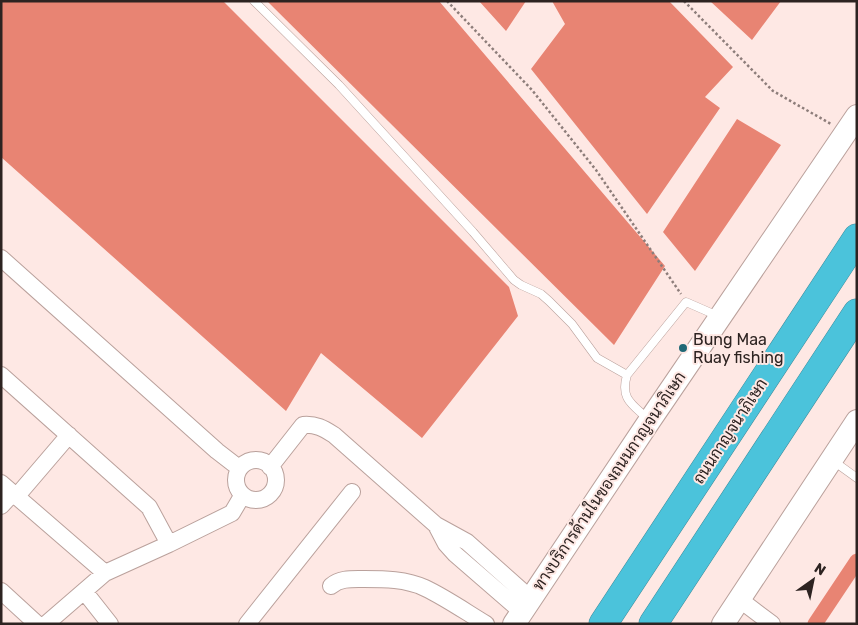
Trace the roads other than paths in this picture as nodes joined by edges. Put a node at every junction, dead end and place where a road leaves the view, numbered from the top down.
1 (254, 1) edge
2 (851, 124) edge
3 (857, 238) edge
4 (1, 258) edge
5 (857, 313) edge
6 (720, 317) junction
7 (1, 375) edge
8 (627, 375) junction
9 (650, 420) junction
10 (857, 421) edge
11 (69, 434) junction
12 (831, 459) junction
13 (270, 466) junction
14 (239, 468) junction
15 (857, 478) edge
16 (10, 491) edge
17 (352, 492) dead end
18 (242, 496) junction
19 (1, 506) edge
20 (169, 544) junction
21 (105, 573) junction
22 (331, 586) dead end
23 (1, 591) edge
24 (84, 591) junction
25 (739, 599) junction
26 (522, 612) edge
27 (37, 624) edge
28 (46, 624) edge
29 (110, 624) edge
30 (247, 624) edge
31 (486, 624) edge
32 (602, 624) edge
33 (653, 624) edge
34 (723, 624) edge
35 (772, 624) edge

1 - 8 lane
2 - 6 main road, ทางบริการด้านในของถนนกาญจนาภิเษก
3 - 32 highway, ถนนกาญจนาภิเษก
4 - 14 street
5 - 33 highway
6 - 8 lane
6 - 9 main road, ทางบริการด้านในของถนนกาญจนาภิเษก
7 - 11 street
8 - 9 lane
9 - 26 main road, ทางบริการด้านในของถนนกาญจนาภิเษก
10 - 12 main road
11 - 16 street
11 - 20 street
12 - 15 lane
12 - 25 main road
13 - 14 street
13 - 18 street
13 - 26 street
14 - 18 street
16 - 19 street
16 - 21 street
17 - 30 street
18 - 20 street
20 - 21 street
21 - 24 street
22 - 31 street
23 - 27 street
24 - 28 street
24 - 29 street
25 - 34 main road
25 - 35 street

